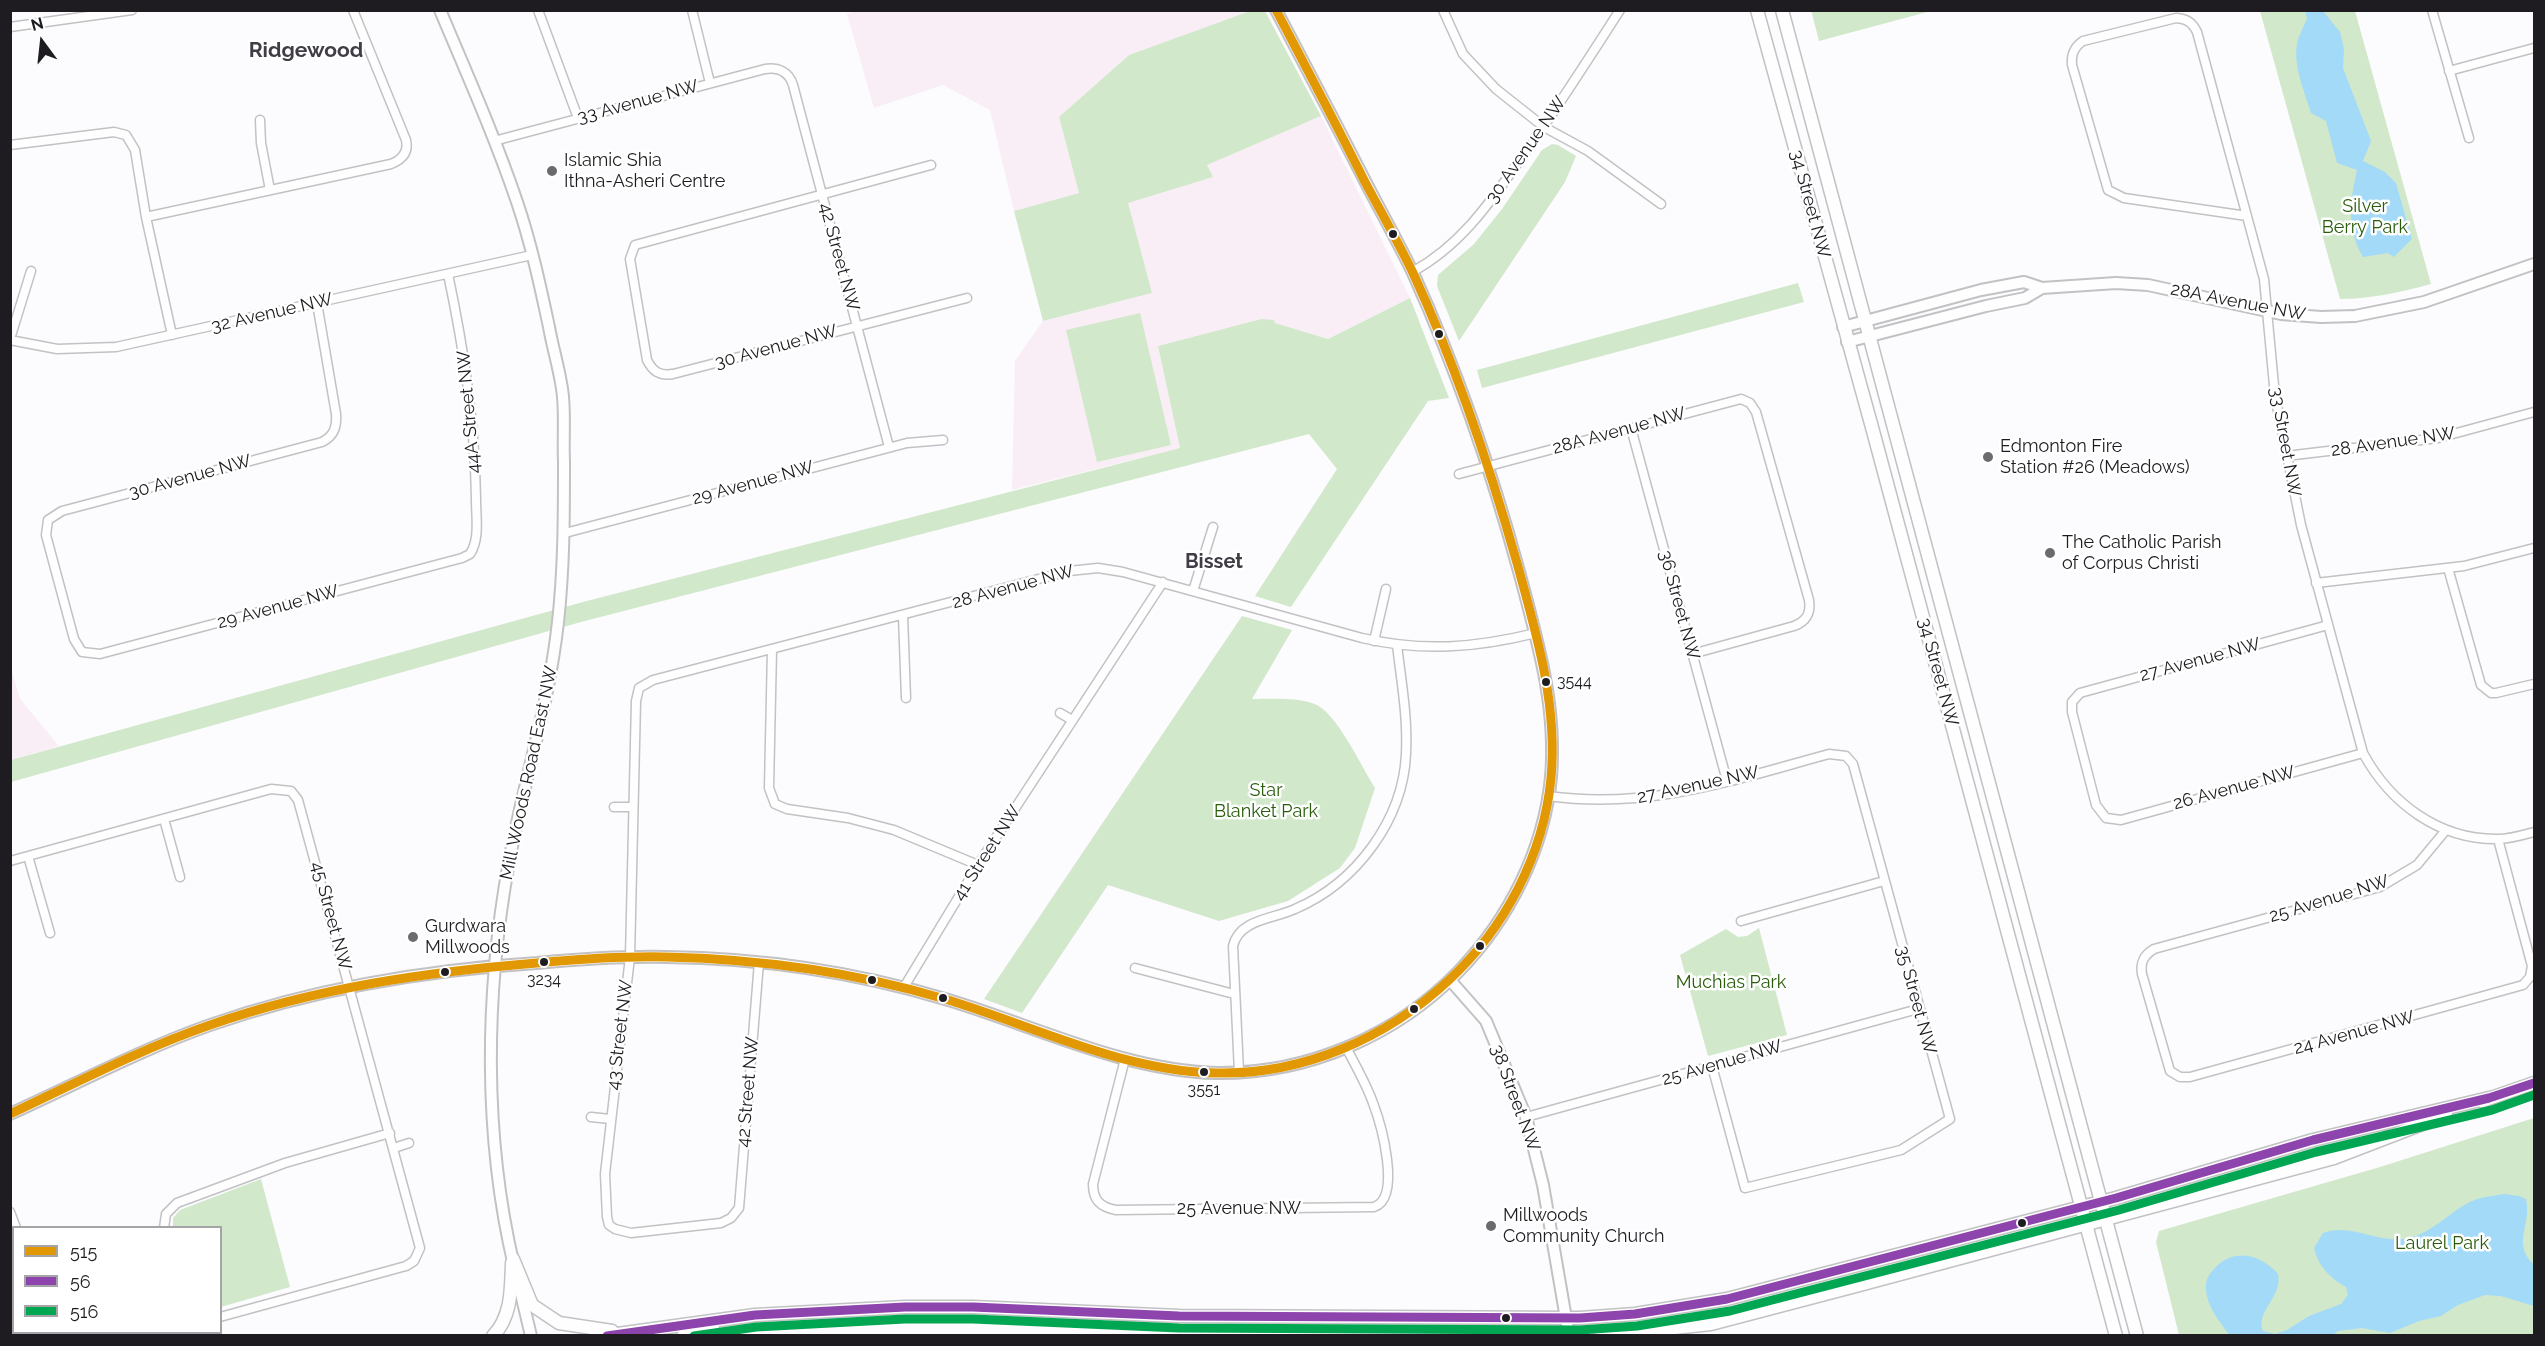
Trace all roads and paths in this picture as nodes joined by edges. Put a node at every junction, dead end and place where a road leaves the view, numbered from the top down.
1 (132, 10) edge
2 (352, 10) edge
3 (441, 10) edge
4 (538, 10) edge
5 (692, 10) edge
6 (1276, 10) edge
7 (1443, 10) edge
8 (1620, 10) edge
9 (1756, 10) edge
10 (1782, 10) edge
11 (2432, 10) edge
12 (10, 27) edge
13 (2535, 48) edge
14 (782, 71) joint
15 (2449, 71) junction
16 (711, 83) junction
17 (578, 118) junction
18 (260, 120) dead end
19 (1544, 127) junction
20 (2469, 138) dead end
21 (495, 141) junction
22 (10, 145) edge
23 (932, 165) dead end
24 (270, 190) junction
25 (823, 195) junction
26 (1661, 204) dead end
27 (2247, 216) junction
28 (146, 217) junction
29 (532, 255) junction
30 (2535, 264) edge
31 (31, 271) dead end
32 (1412, 272) junction
33 (448, 274) junction
34 (2042, 288) junction
35 (967, 298) dead end
36 (317, 303) junction
37 (2265, 311) junction
38 (1867, 319) junction
39 (857, 326) junction
40 (1843, 327) junction
41 (172, 335) junction
42 (1871, 336) junction
43 (10, 340) edge
44 (1847, 342) junction
45 (2535, 412) edge
46 (1631, 428) junction
47 (943, 440) dead end
48 (889, 447) junction
49 (2286, 456) junction
50 (1489, 467) junction
51 (1459, 474) dead end
52 (1213, 527) dead end
53 (565, 533) junction
54 (2535, 548) edge
55 (472, 552) joint
56 (2448, 568) junction
57 (1163, 582) junction
58 (2316, 583) junction
59 (1386, 589) dead end
60 (1193, 591) junction
61 (903, 616) junction
62 (2328, 626) junction
63 (1536, 633) junction
64 (1374, 641) junction
65 (1397, 645) junction
66 (772, 649) junction
67 (82, 652) joint
68 (1692, 654) junction
69 (2535, 684) edge
70 (639, 688) joint
71 (906, 698) dead end
72 (1060, 713) dead end
73 (1072, 720) junction
74 (2363, 753) junction
75 (1846, 756) joint
76 (1727, 781) junction
77 (1548, 796) junction
78 (614, 807) dead end
79 (633, 807) junction
80 (2106, 818) joint
81 (164, 819) junction
82 (2446, 830) junction
83 (2535, 832) edge
84 (2498, 839) junction
85 (28, 856) junction
86 (10, 861) edge
87 (978, 864) junction
88 (180, 877) dead end
89 (1884, 881) junction
90 (1741, 921) dead end
91 (50, 933) dead end
92 (630, 957) junction
93 (759, 962) junction
94 (495, 966) junction
95 (1135, 968) dead end
96 (1450, 980) junction
97 (350, 986) junction
98 (904, 987) junction
99 (1234, 994) junction
100 (1918, 1009) junction
101 (1346, 1047) junction
102 (1125, 1059) junction
103 (1712, 1066) junction
104 (1239, 1072) junction
105 (2174, 1075) joint
106 (2535, 1083) edge
107 (2489, 1098) junction
108 (10, 1114) edge
109 (591, 1117) dead end
110 (1526, 1117) junction
111 (610, 1119) junction
112 (390, 1133) junction
113 (409, 1143) dead end
114 (394, 1148) junction
115 (2102, 1202) junction
116 (2082, 1206) junction
117 (10, 1212) edge
118 (2107, 1220) junction
119 (2086, 1224) junction
120 (16, 1226) edge
121 (164, 1226) edge
122 (615, 1229) joint
123 (513, 1259) junction
124 (755, 1315) junction
125 (222, 1316) edge
126 (1565, 1318) junction
127 (628, 1332) junction
128 (493, 1335) edge
129 (531, 1335) edge
130 (603, 1335) edge
131 (683, 1335) edge
132 (1569, 1335) edge
133 (1600, 1335) edge
134 (2116, 1335) edge
135 (2138, 1335) edge

1 - 12 street
2 - 24 street
3 - 21 street, Mill Woods Road East NW
4 - 17 street
5 - 16 street
6 - 32 street
7 - 19 street
8 - 19 street, 30 Avenue NW
9 - 40 main road, 34 Street NW
10 - 38 main road, 34 Street NW
11 - 15 street
13 - 15 street
14 - 16 street, 33 Avenue NW
14 - 25 street, 42 Street NW
15 - 20 street
16 - 17 street, 33 Avenue NW
17 - 21 street, 33 Avenue NW
18 - 24 street
19 - 26 street
19 - 32 street, 30 Avenue NW
21 - 29 street, Mill Woods Road East NW
22 - 28 street
23 - 25 street
24 - 28 street
25 - 39 street, 42 Street NW
25 - 39 street, 30 Avenue NW
27 - 27 street, 33 Street NW
27 - 37 street, 33 Street NW
28 - 41 street
29 - 33 street, 32 Avenue NW
29 - 53 street, Mill Woods Road East NW
30 - 37 street, 28A Avenue NW
31 - 43 street, 32 Avenue NW
32 - 50 street
33 - 36 street, 32 Avenue NW
33 - 55 street, 44A Street NW
34 - 37 street, 28A Avenue NW
34 - 38 street, 28A Avenue NW
34 - 42 street, 28A Avenue NW
35 - 39 street, 30 Avenue NW
36 - 41 street, 32 Avenue NW
36 - 67 street, 30 Avenue NW
37 - 49 street, 33 Street NW
38 - 40 street, 28A Avenue NW
38 - 42 main road, 34 Street NW
39 - 48 street, 42 Street NW
40 - 44 main road, 34 Street NW
41 - 43 street, 32 Avenue NW
42 - 44 street, 28A Avenue NW
42 - 115 main road, 34 Street NW
44 - 116 main road, 34 Street NW
45 - 49 street, 28 Avenue NW
46 - 50 street, 28A Avenue NW
46 - 68 street, 36 Street NW
46 - 68 street, 28A Avenue NW
47 - 48 street, 29 Avenue NW
48 - 53 street, 29 Avenue NW
49 - 58 street, 33 Street NW
50 - 51 street, 28A Avenue NW
50 - 63 street
52 - 60 street
53 - 94 street, Mill Woods Road East NW
54 - 56 street
55 - 67 street, 29 Avenue NW
56 - 58 street
56 - 69 street
57 - 60 street, 28 Avenue NW
57 - 61 street, 28 Avenue NW
57 - 73 street, 41 Street NW
58 - 62 street, 33 Street NW
59 - 64 street
60 - 64 street, 28 Avenue NW
61 - 66 street, 28 Avenue NW
61 - 71 street
62 - 74 street, 33 Street NW
62 - 80 street, 27 Avenue NW
63 - 65 street, 28 Avenue NW
63 - 77 street
64 - 65 street, 28 Avenue NW
65 - 99 street
66 - 70 street, 28 Avenue NW
66 - 87 street
68 - 76 street, 36 Street NW
70 - 79 street, 43 Street NW
72 - 73 street
73 - 87 street, 41 Street NW
74 - 80 street, 26 Avenue NW
74 - 82 street, 33 Street NW
75 - 76 street, 27 Avenue NW
75 - 89 street, 35 Street NW
76 - 77 street, 27 Avenue NW
77 - 96 street
78 - 79 street
79 - 92 street, 43 Street NW
81 - 85 street
81 - 88 street
81 - 97 street, 45 Street NW
82 - 84 street
82 - 105 street, 25 Avenue NW
83 - 84 street
84 - 105 street, 24 Avenue NW
85 - 86 street
85 - 91 street
87 - 98 street, 41 Street NW
89 - 90 street
89 - 100 street, 35 Street NW
92 - 93 street
92 - 94 street
92 - 111 street, 43 Street NW
93 - 98 street
93 - 122 street, 42 Street NW
94 - 97 street
94 - 123 street, Mill Woods Road East NW
95 - 99 street
96 - 101 street
96 - 110 street, 38 Street NW
97 - 108 street
97 - 112 street, 45 Street NW
98 - 102 street
99 - 104 street
100 - 103 street, 25 Avenue NW
100 - 103 street, 35 Street NW
101 - 102 street, 25 Avenue NW
101 - 104 street
102 - 104 street
103 - 110 street, 25 Avenue NW
106 - 107 main road
107 - 115 main road
107 - 118 main road
109 - 111 street
110 - 126 street, 38 Street NW
111 - 122 street, 43 Street NW
112 - 114 street, 45 Street NW
112 - 121 street
113 - 114 street
114 - 125 street, 45 Street NW
115 - 116 main road
115 - 118 main road, 34 Street NW
116 - 119 main road, 34 Street NW
116 - 126 main road
117 - 120 street
118 - 119 main road
118 - 135 main road, 34 Street NW
119 - 133 main road
119 - 134 main road, 34 Street NW
123 - 127 main road
123 - 128 main road
123 - 129 street, Mill Woods Road East NW
124 - 126 main road
124 - 127 main road
124 - 131 main road
126 - 132 street, 38 Street NW
127 - 130 main road

